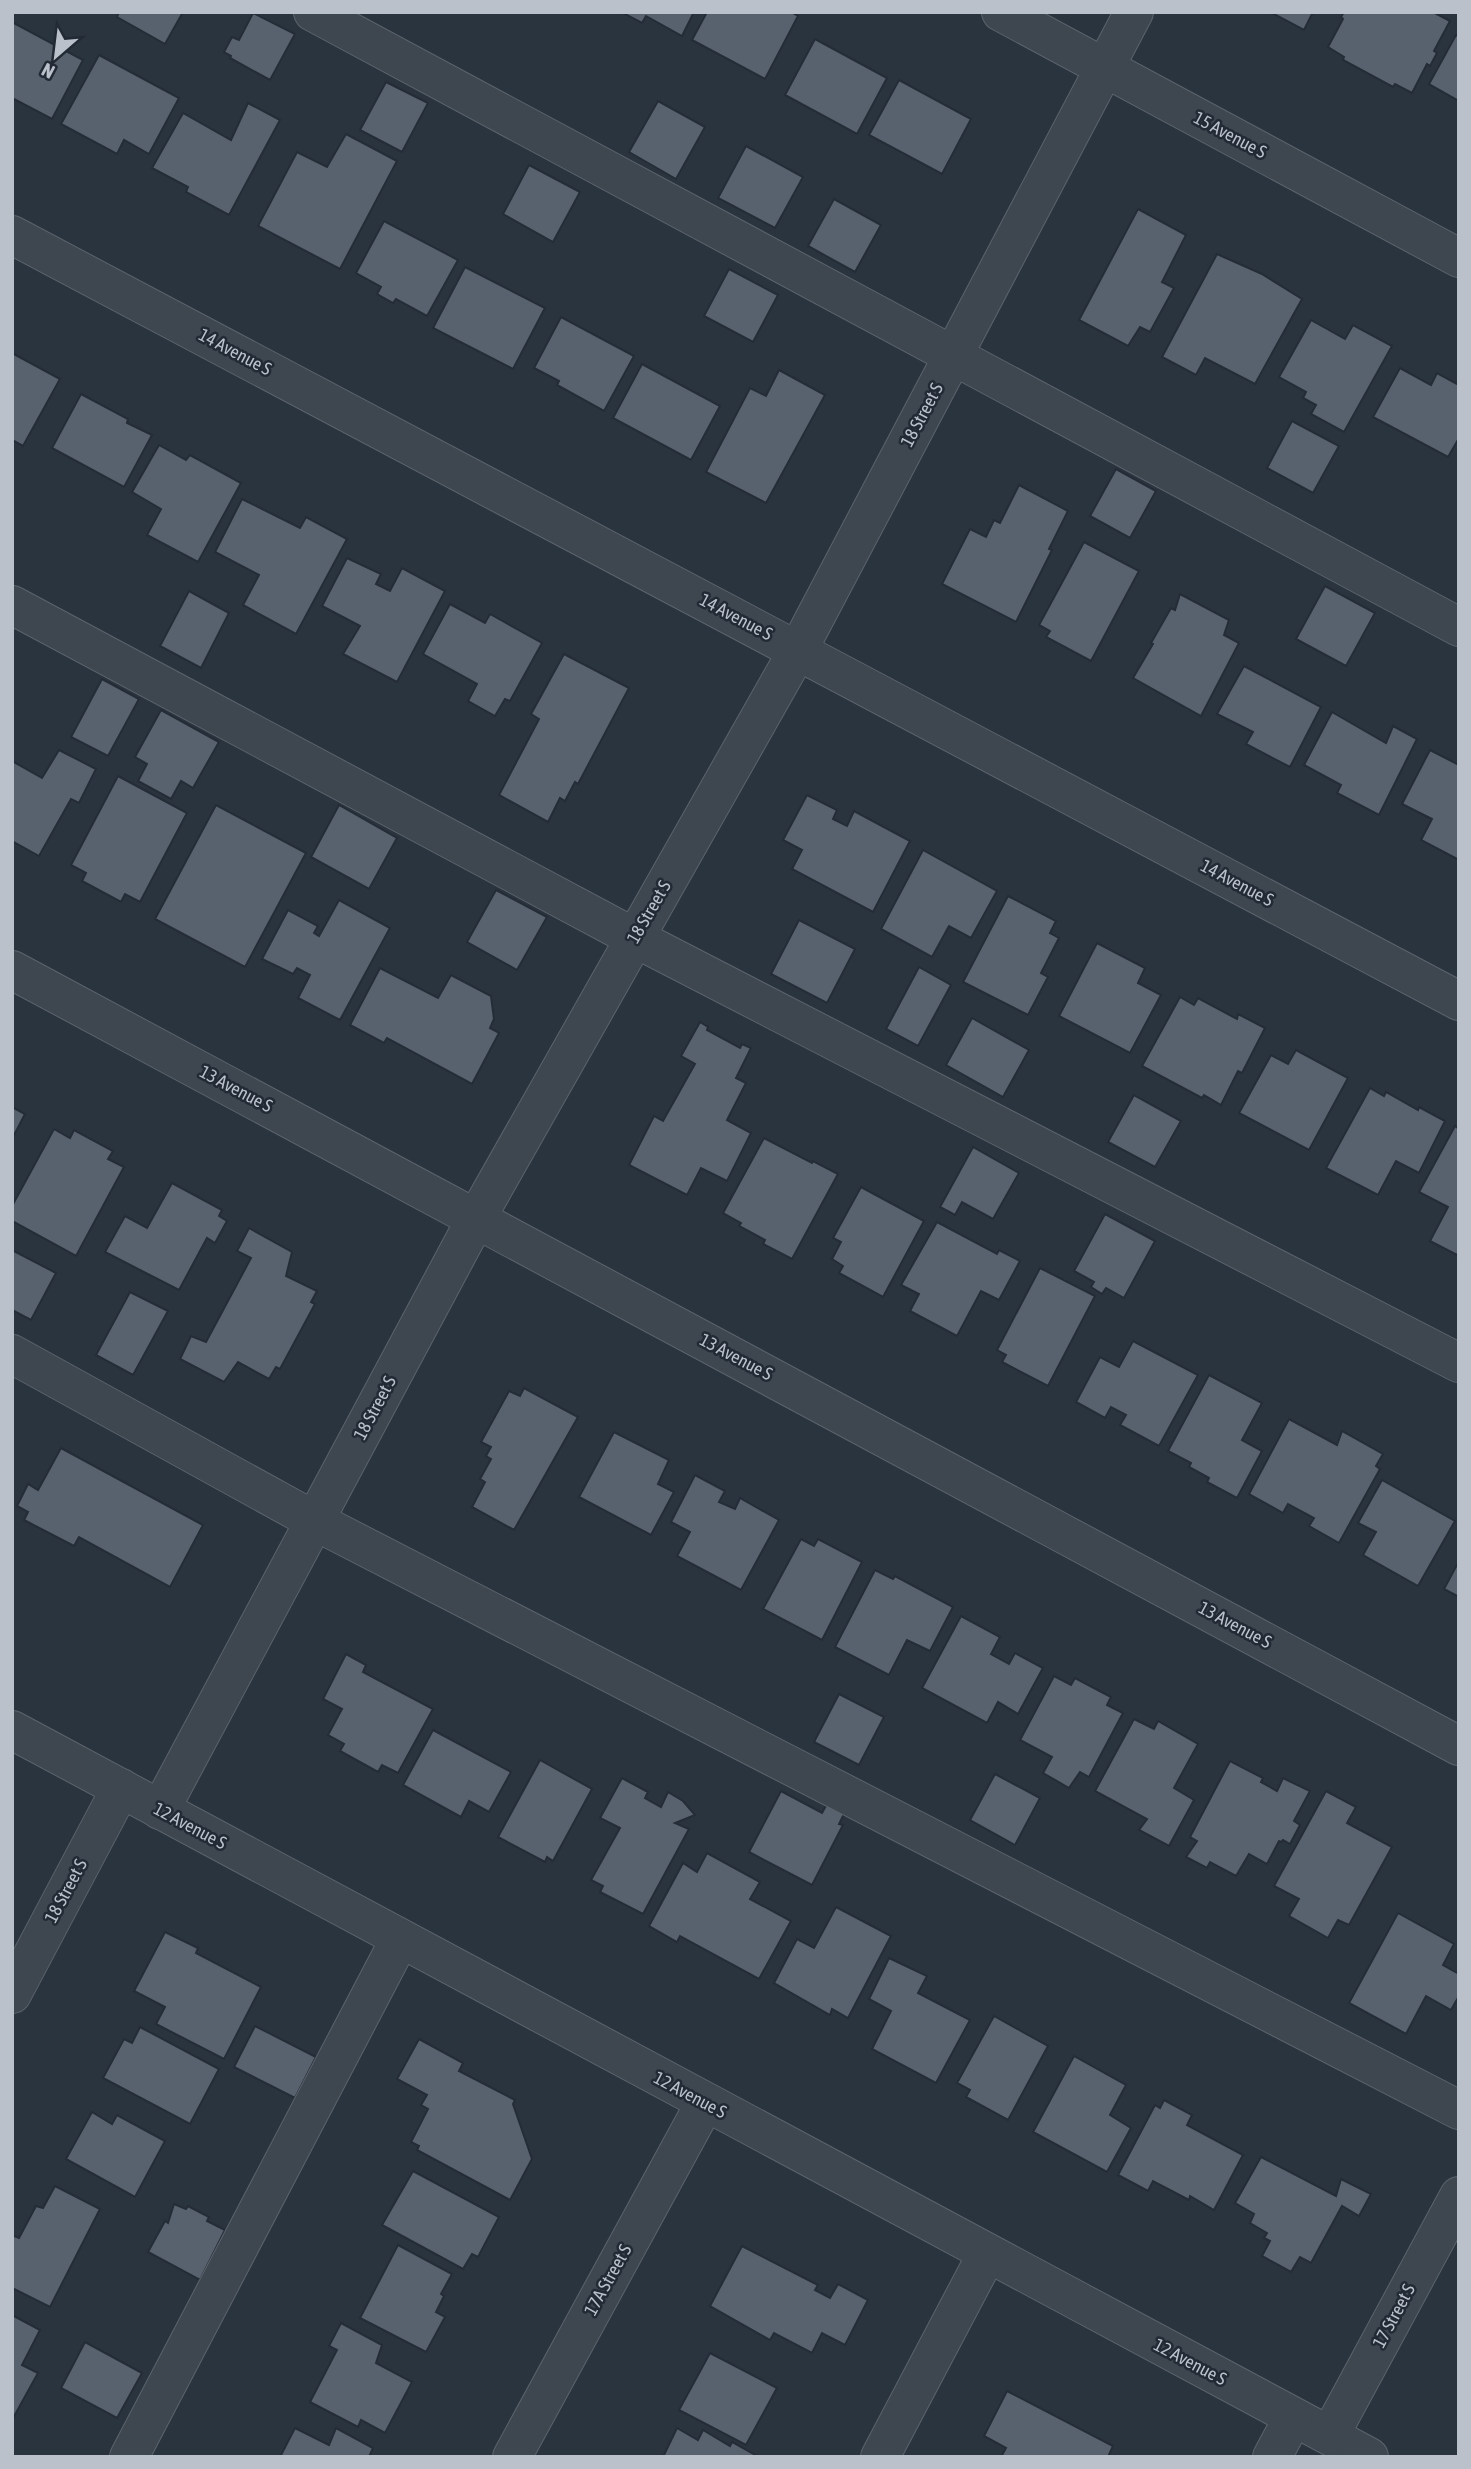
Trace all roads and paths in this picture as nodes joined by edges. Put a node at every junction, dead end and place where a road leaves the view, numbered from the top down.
1 (313, 12) edge
2 (1001, 12) edge
3 (1135, 12) edge
4 (1105, 68) junction
5 (12, 235) edge
6 (1459, 258) edge
7 (954, 354) junction
8 (12, 605) edge
9 (1459, 627) edge
10 (798, 650) junction
11 (635, 938) junction
12 (12, 970) edge
13 (1459, 1001) edge
14 (477, 1217) junction
15 (12, 1354) edge
16 (1459, 1363) edge
17 (315, 1521) junction
18 (12, 1730) edge
19 (1459, 1745) edge
20 (121, 1788) junction
21 (160, 1810) junction
22 (400, 1939) junction
23 (12, 1994) edge
24 (705, 2103) junction
25 (1459, 2110) edge
26 (1459, 2196) edge
27 (987, 2254) junction
28 (1293, 2418) junction
29 (1330, 2435) junction
30 (129, 2457) edge
31 (512, 2457) edge
32 (880, 2457) edge
33 (1272, 2457) edge
34 (1369, 2457) edge

1 - 7 street
2 - 4 street, 15 Avenue S
3 - 4 street, 18 Street S
4 - 6 street, 15 Avenue S
4 - 7 street, 18 Street S
5 - 10 street, 14 Avenue S
7 - 9 street
7 - 10 street, 18 Street S
8 - 11 street
10 - 11 street, 18 Street S
10 - 13 street, 14 Avenue S
11 - 14 street, 18 Street S
11 - 16 street
12 - 14 street, 13 Avenue S
14 - 17 street, 18 Street S
14 - 19 street, 13 Avenue S
15 - 17 street
17 - 21 street, 18 Street S
17 - 25 street
18 - 20 street, 12 Avenue S
20 - 21 street, 12 Avenue S
20 - 23 street, 18 Street S
21 - 22 street, 12 Avenue S
22 - 24 street, 12 Avenue S
22 - 30 street
24 - 27 street, 12 Avenue S
24 - 31 street, 17A Street S
26 - 29 street, 17 Street S
27 - 28 street, 12 Avenue S
27 - 32 street
28 - 29 street, 12 Avenue S
28 - 33 street
29 - 34 street, 12 Avenue S

